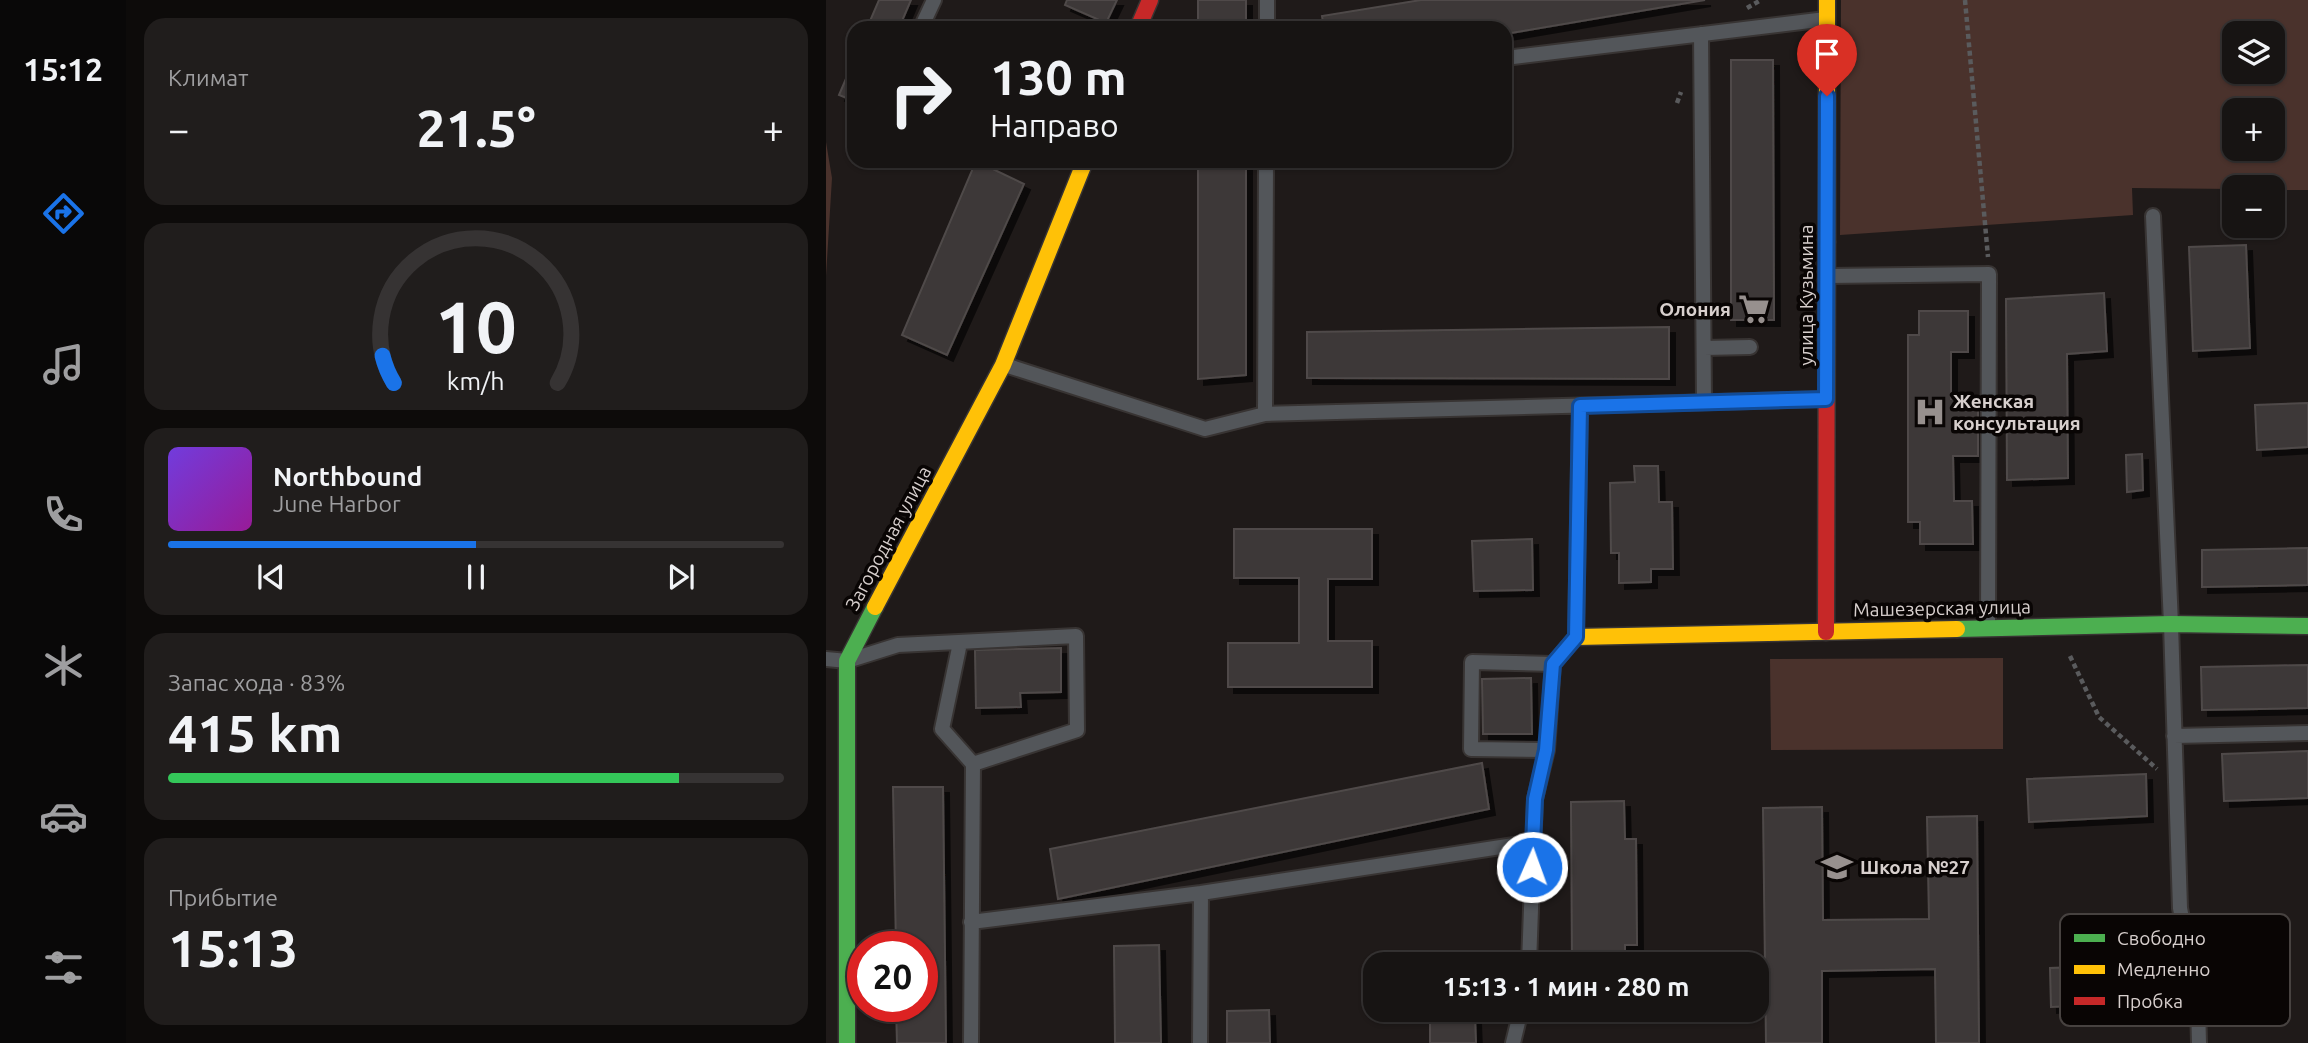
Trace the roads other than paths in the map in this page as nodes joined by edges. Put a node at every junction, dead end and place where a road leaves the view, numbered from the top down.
1 (934, 0) edge
2 (1150, 0) edge
3 (1267, 0) edge
4 (1827, 0) edge
5 (1827, 19) junction
6 (924, 21) edge
7 (1141, 21) edge
8 (1267, 21) edge
9 (1701, 34) junction
10 (1512, 57) edge
11 (1082, 168) edge
12 (1266, 168) edge
13 (2153, 216) dead end
14 (1827, 276) junction
15 (1750, 347) dead end
16 (1703, 348) junction
17 (1003, 365) junction
18 (1826, 399) junction
19 (1704, 402) junction
20 (1580, 406) junction
21 (1265, 414) junction
22 (2171, 624) junction
23 (2308, 626) edge
24 (1988, 628) junction
25 (1825, 632) junction
26 (1576, 637) junction
27 (960, 643) junction
28 (826, 659) edge
29 (847, 662) junction
30 (1553, 664) junction
31 (2308, 733) edge
32 (2174, 736) junction
33 (1546, 750) junction
34 (973, 764) junction
35 (1533, 842) junction
36 (1201, 893) junction
37 (2181, 914) edge
38 (971, 922) junction
39 (1529, 952) edge
40 (1518, 1022) edge
41 (847, 1043) edge
42 (971, 1043) edge
43 (1200, 1043) edge
44 (1513, 1043) edge

1 - 6 lane
2 - 7 street
3 - 8 lane
4 - 5 street, улица Кузьмина
5 - 9 lane
5 - 14 street, улица Кузьмина
9 - 10 lane
9 - 16 lane
11 - 17 street, Загородная улица
12 - 21 lane
13 - 22 lane
14 - 18 street, улица Кузьмина
14 - 24 lane
15 - 16 lane
16 - 19 lane
17 - 21 lane
17 - 29 street, Загородная улица
18 - 19 lane
18 - 25 street, улица Кузьмина
19 - 20 lane
20 - 21 lane
20 - 26 lane
22 - 23 street, Машезерская улица
22 - 24 street, Машезерская улица
22 - 32 lane
24 - 25 street, Машезерская улица
25 - 26 street, Машезерская улица
26 - 30 lane
27 - 29 lane
27 - 34 lane
27 - 34 lane
28 - 29 lane
29 - 41 street, Загородная улица
30 - 33 lane
30 - 33 lane
31 - 32 lane
32 - 37 lane
33 - 35 lane
34 - 38 lane
35 - 36 lane
35 - 39 lane
36 - 38 lane
36 - 43 lane
38 - 42 lane
40 - 44 lane

